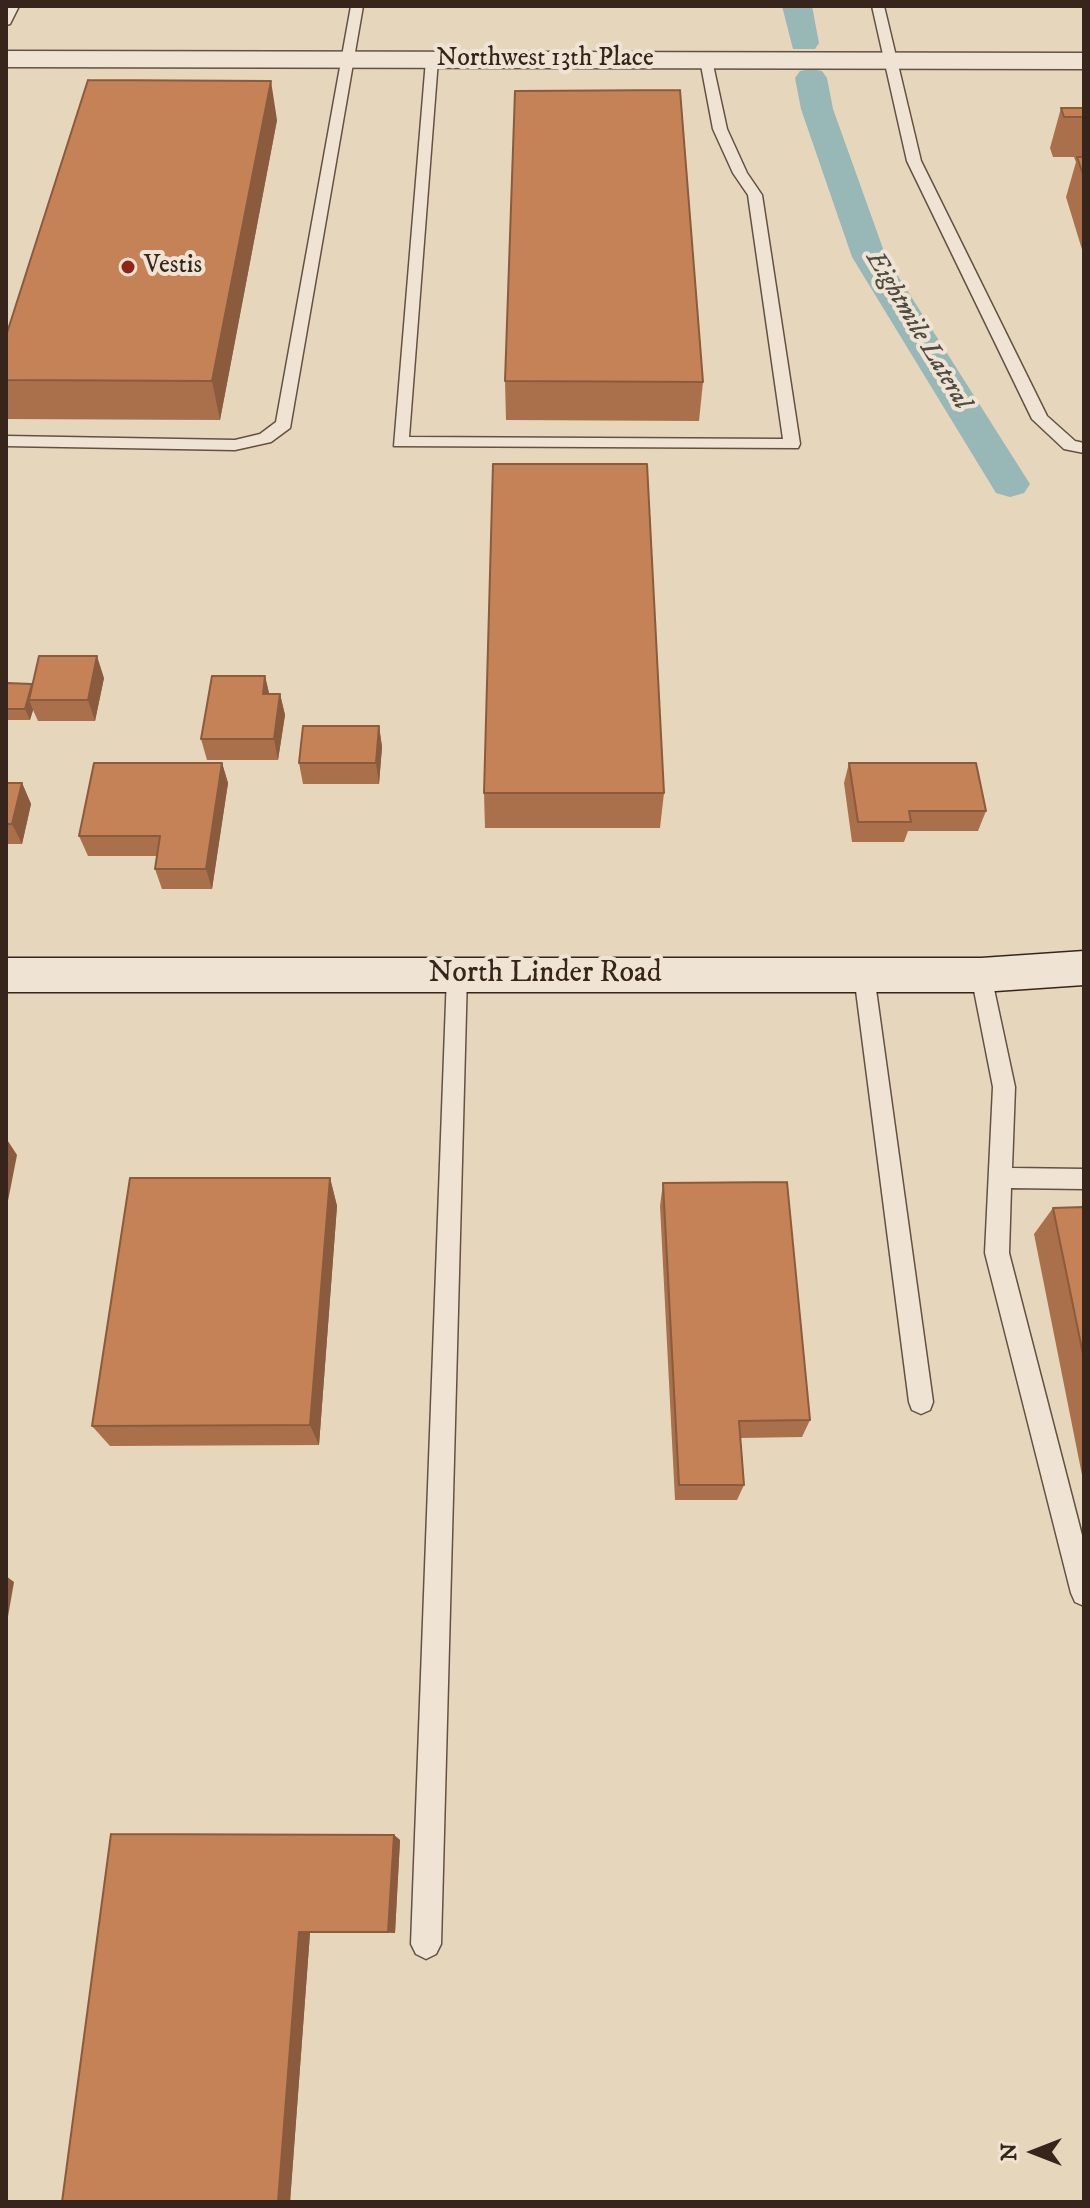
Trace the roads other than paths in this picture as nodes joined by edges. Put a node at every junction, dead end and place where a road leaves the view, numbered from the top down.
1 (13, 6) edge
2 (357, 6) edge
3 (878, 6) edge
4 (6, 21) edge
5 (6, 59) edge
6 (347, 60) junction
7 (432, 60) junction
8 (706, 60) junction
9 (890, 61) junction
10 (1084, 61) edge
11 (6, 441) edge
12 (1084, 448) edge
13 (1084, 968) edge
14 (6, 975) edge
15 (457, 975) junction
16 (864, 975) junction
17 (981, 975) junction
18 (1000, 1178) junction
19 (1084, 1179) edge
20 (921, 1402) dead end
21 (1084, 1593) edge
22 (426, 1944) dead end

1 - 4 lane
2 - 6 lane
3 - 9 lane
5 - 6 street, Northwest 13th Place
6 - 7 street, Northwest 13th Place
6 - 11 lane
7 - 8 street, Northwest 13th Place
7 - 8 lane
8 - 9 street, Northwest 13th Place
9 - 10 street, Northwest 13th Place
9 - 12 lane
13 - 17 street, North Linder Road
14 - 15 street, North Linder Road
15 - 16 street, North Linder Road
15 - 22 lane
16 - 17 street, North Linder Road
16 - 20 lane
17 - 18 lane
18 - 19 lane
18 - 21 lane

